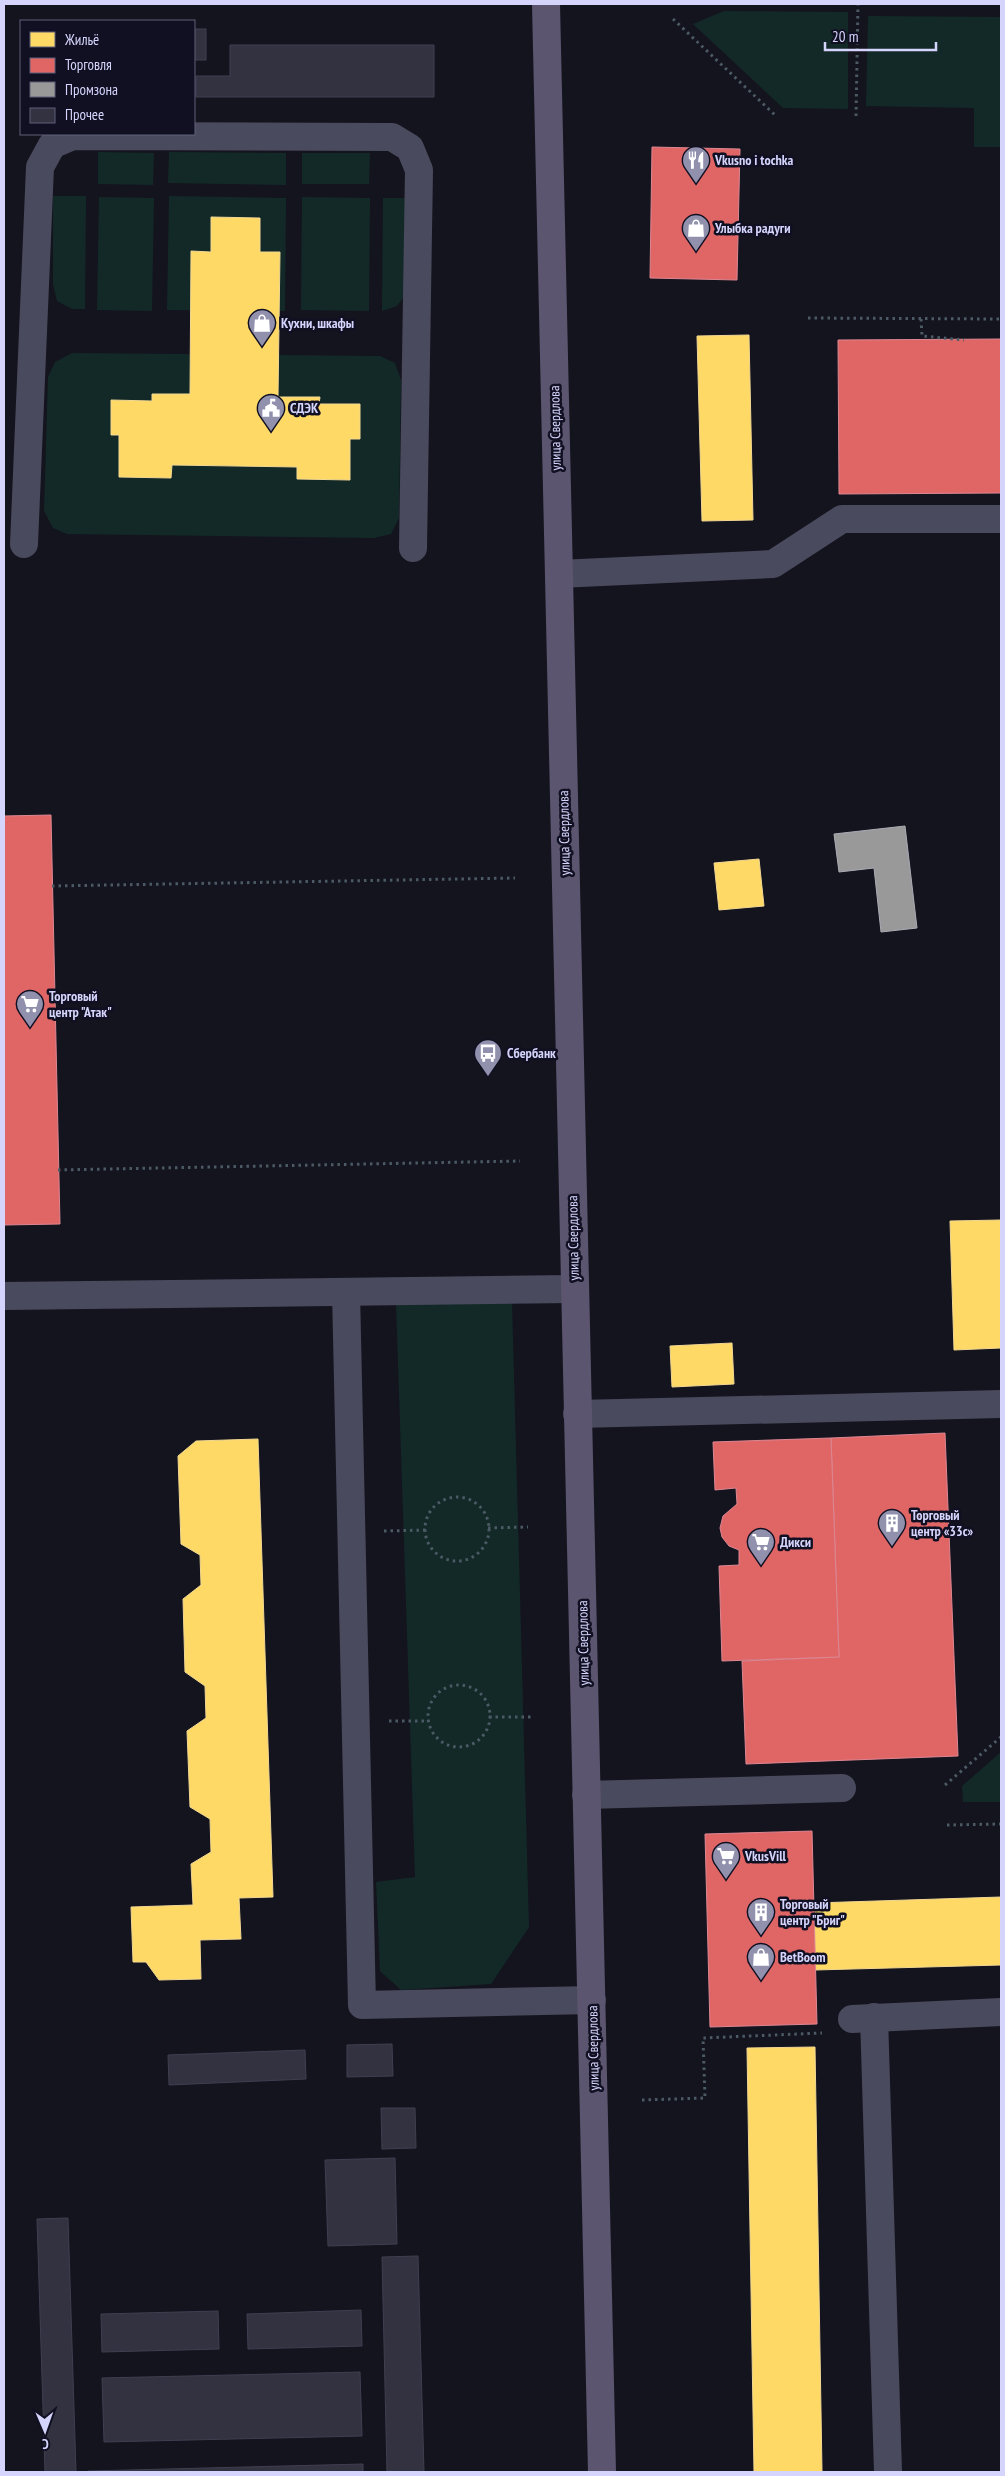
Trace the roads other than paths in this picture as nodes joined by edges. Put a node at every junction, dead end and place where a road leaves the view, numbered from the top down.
1 (546, 4) edge
2 (1001, 519) edge
3 (24, 544) dead end
4 (413, 548) dead end
5 (559, 574) junction
6 (574, 1289) junction
7 (346, 1292) junction
8 (4, 1296) edge
9 (1001, 1404) edge
10 (577, 1414) junction
11 (842, 1788) dead end
12 (586, 1795) junction
13 (592, 2000) junction
14 (1001, 2012) edge
15 (602, 2472) edge
16 (888, 2472) edge

1 - 5 main road, улица Свердлова
2 - 5 lane
3 - 4 lane
5 - 6 main road, улица Свердлова
6 - 7 lane
6 - 10 main road, улица Свердлова
7 - 8 lane
7 - 13 lane
9 - 10 lane
10 - 12 main road, улица Свердлова
11 - 12 lane
12 - 13 main road, улица Свердлова
13 - 15 main road, улица Свердлова
14 - 16 lane

